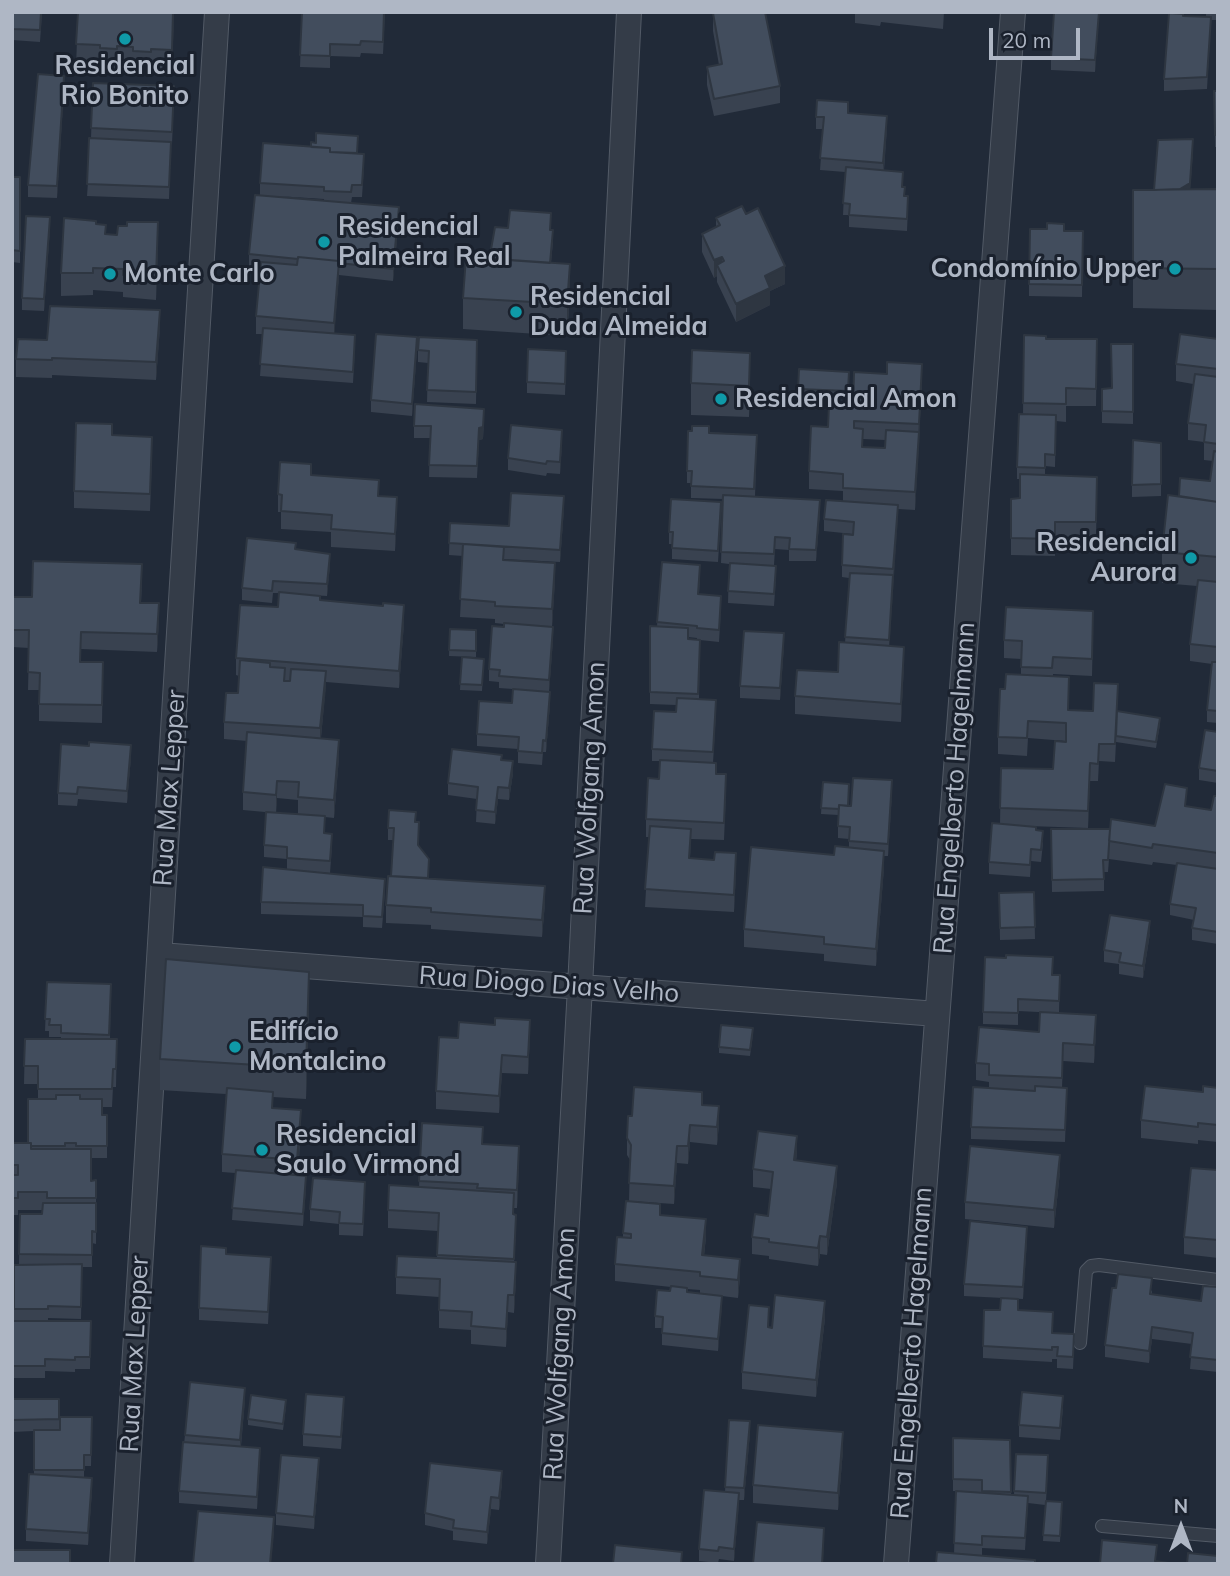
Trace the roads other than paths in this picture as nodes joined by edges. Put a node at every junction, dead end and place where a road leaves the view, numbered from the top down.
1 (218, 12) edge
2 (629, 12) edge
3 (1013, 12) edge
4 (160, 955) junction
5 (580, 987) junction
6 (937, 1014) junction
7 (1218, 1280) edge
8 (1080, 1343) dead end
9 (1102, 1526) dead end
10 (1218, 1536) edge
11 (122, 1564) edge
12 (548, 1564) edge
13 (896, 1564) edge

1 - 4 street, Rua Max Lepper
2 - 5 street, Rua Wolfgang Amon
3 - 6 street, Rua Engelberto Hagelmann
4 - 5 street, Rua Diogo Dias Velho
4 - 11 street, Rua Max Lepper
5 - 6 street, Rua Diogo Dias Velho
5 - 12 street, Rua Wolfgang Amon
6 - 13 street, Rua Engelberto Hagelmann
7 - 8 lane
9 - 10 lane

